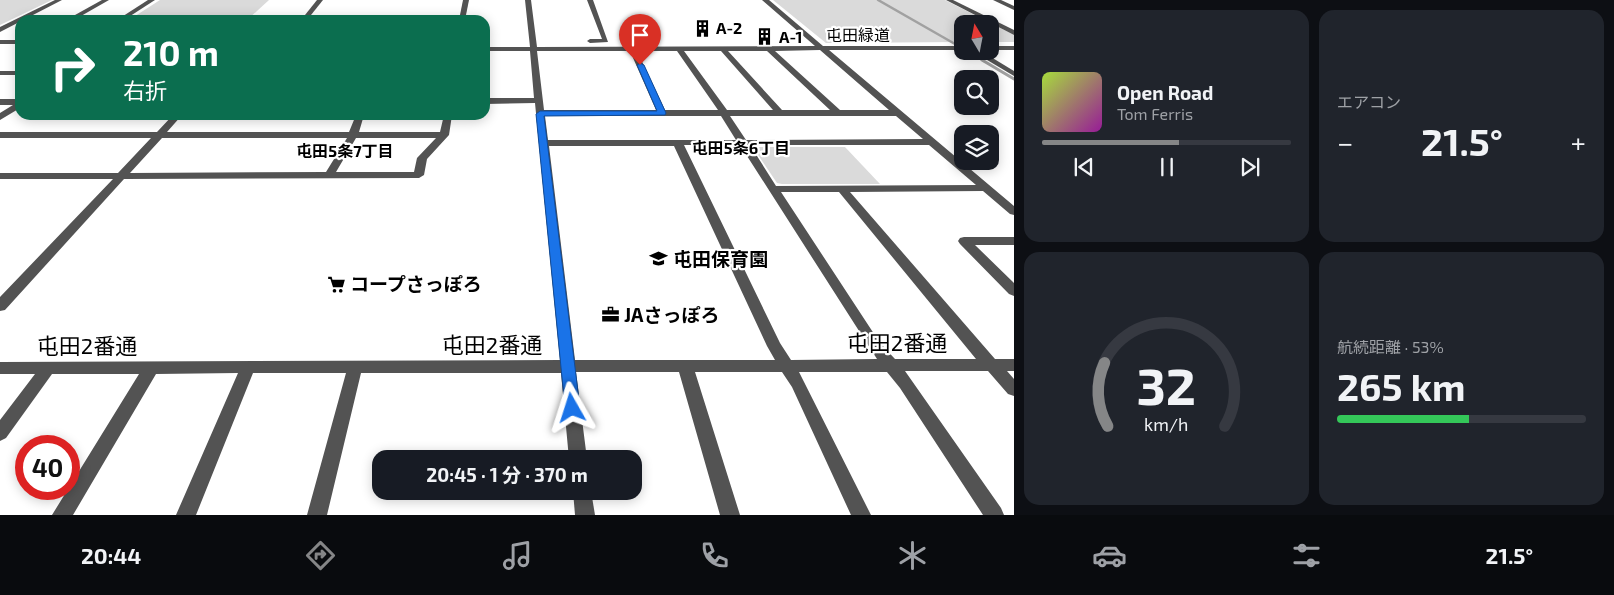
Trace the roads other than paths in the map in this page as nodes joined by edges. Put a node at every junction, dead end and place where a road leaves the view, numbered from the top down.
1 (59, 0) edge
2 (106, 0) edge
3 (152, 0) edge
4 (320, 0) edge
5 (466, 0) edge
6 (528, 0) edge
7 (590, 0) edge
8 (765, 0) edge
9 (949, 0) edge
10 (996, 0) edge
11 (1014, 8) edge
12 (30, 15) edge
13 (78, 15) edge
14 (128, 15) edge
15 (308, 15) edge
16 (463, 15) edge
17 (15, 22) edge
18 (0, 30) edge
19 (1014, 33) edge
20 (490, 41) edge
21 (0, 42) edge
22 (15, 42) edge
23 (534, 45) junction
24 (954, 48) edge
25 (999, 48) edge
26 (490, 49) edge
27 (633, 49) junction
28 (679, 49) junction
29 (723, 49) junction
30 (770, 49) junction
31 (824, 49) junction
32 (1012, 49) edge
33 (0, 50) edge
34 (15, 50) edge
35 (990, 60) edge
36 (0, 73) edge
37 (15, 73) edge
38 (1014, 74) edge
39 (539, 100) junction
40 (490, 101) edge
41 (0, 102) edge
42 (15, 103) edge
43 (15, 106) edge
44 (662, 113) junction
45 (724, 113) junction
46 (780, 113) junction
47 (838, 113) junction
48 (896, 113) junction
49 (540, 114) junction
50 (0, 117) edge
51 (173, 120) edge
52 (358, 120) edge
53 (447, 120) edge
54 (0, 135) edge
55 (159, 135) junction
56 (353, 135) junction
57 (444, 135) junction
58 (741, 142) junction
59 (931, 142) junction
60 (543, 143) junction
61 (678, 143) junction
62 (329, 175) junction
63 (0, 176) edge
64 (121, 176) junction
65 (773, 188) junction
66 (985, 188) junction
67 (842, 189) junction
68 (1014, 212) edge
69 (1014, 241) edge
70 (1014, 291) edge
71 (0, 306) edge
72 (991, 365) junction
73 (1014, 365) edge
74 (685, 366) junction
75 (787, 366) junction
76 (891, 366) junction
77 (568, 367) junction
78 (0, 368) edge
79 (48, 368) junction
80 (151, 368) junction
81 (248, 368) junction
82 (354, 368) junction
83 (1014, 389) edge
84 (0, 432) edge
85 (577, 450) edge
86 (583, 500) edge
87 (62, 515) edge
88 (186, 515) edge
89 (317, 515) edge
90 (585, 515) edge
91 (730, 515) edge
92 (861, 515) edge
93 (994, 515) edge

1 - 12 street
2 - 13 street
3 - 14 street
4 - 15 street
5 - 16 street
6 - 23 street
7 - 23 street
8 - 31 street
9 - 19 street
10 - 11 street
17 - 18 street
20 - 23 street
21 - 22 street
23 - 26 street, 屯田緑道
23 - 27 street, 屯田緑道
23 - 39 street
24 - 31 street, 屯田緑道
25 - 32 street
27 - 28 street, 屯田緑道
27 - 44 street
28 - 29 street, 屯田緑道
28 - 45 street
29 - 30 street, 屯田緑道
29 - 46 street
30 - 31 street, 屯田緑道
30 - 47 street
31 - 48 street
33 - 34 street
35 - 38 street
36 - 37 street
39 - 40 street
39 - 49 street
41 - 42 street
43 - 50 street
44 - 45 street
44 - 49 street
45 - 46 street
45 - 58 street
46 - 47 street
47 - 48 street
48 - 59 street
49 - 60 street
51 - 55 street
52 - 56 street
53 - 57 street
54 - 55 street
55 - 56 street
55 - 64 street
56 - 57 street
56 - 62 street
57 - 62 street
58 - 59 street
58 - 61 street
58 - 65 street
59 - 66 street
60 - 61 street
60 - 77 street
61 - 75 street
62 - 64 street
63 - 64 street
64 - 71 street
65 - 67 street
65 - 76 street
66 - 67 street
66 - 68 street
67 - 72 street
69 - 70 street
72 - 73 street, 屯田2番通
72 - 76 street, 屯田2番通
72 - 83 street
74 - 75 street, 屯田2番通
74 - 77 street, 屯田2番通
74 - 91 street
75 - 76 street, 屯田2番通
75 - 92 street
76 - 93 street
77 - 82 street, 屯田2番通
77 - 85 street
78 - 79 street, 屯田2番通
79 - 80 street, 屯田2番通
79 - 84 street
80 - 81 street, 屯田2番通
80 - 87 street
81 - 82 street, 屯田2番通
81 - 88 street
82 - 89 street
86 - 90 street

